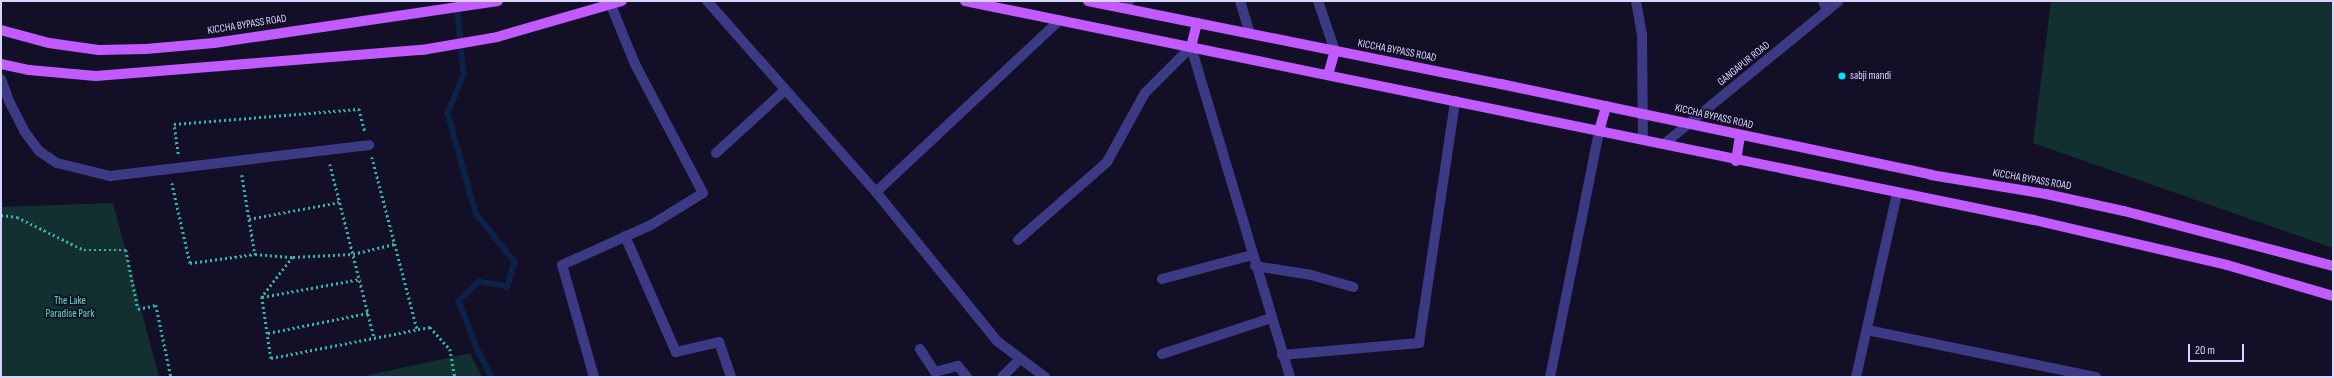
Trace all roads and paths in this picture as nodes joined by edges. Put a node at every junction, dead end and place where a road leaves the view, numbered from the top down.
1 (622, 1) edge
2 (707, 1) edge
3 (965, 1) edge
4 (1088, 1) edge
5 (1240, 1) edge
6 (1318, 1) edge
7 (1636, 1) edge
8 (1823, 1) edge
9 (1839, 1) edge
10 (495, 2) edge
11 (610, 3) junction
12 (1128, 5) edge
13 (1827, 11) junction
14 (1059, 21) junction
15 (1197, 23) junction
16 (1, 30) edge
17 (1250, 34) junction
18 (1191, 47) junction
19 (1335, 51) junction
20 (1, 64) edge
21 (1328, 75) junction
22 (1, 79) edge
23 (785, 90) junction
24 (1455, 101) junction
25 (1606, 106) junction
26 (1644, 114) junction
27 (1690, 124) junction
28 (1599, 131) junction
29 (1740, 136) junction
30 (1643, 140) junction
31 (1664, 144) junction
32 (368, 145) junction
33 (326, 149) junction
34 (716, 153) dead end
35 (240, 160) junction
36 (1736, 160) junction
37 (180, 167) junction
38 (168, 168) junction
39 (876, 192) junction
40 (1898, 193) junction
41 (340, 202) junction
42 (1, 215) edge
43 (249, 219) junction
44 (625, 236) junction
45 (1018, 240) dead end
46 (394, 244) junction
47 (255, 254) junction
48 (353, 254) junction
49 (1252, 255) junction
50 (293, 257) junction
51 (1255, 266) junction
52 (2333, 266) edge
53 (360, 279) junction
54 (1162, 279) dead end
55 (1353, 287) dead end
56 (2333, 296) edge
57 (262, 298) junction
58 (368, 313) junction
59 (1271, 318) junction
60 (417, 329) junction
61 (1867, 330) junction
62 (268, 333) junction
63 (374, 338) junction
64 (920, 349) dead end
65 (1162, 354) dead end
66 (1282, 355) junction
67 (1020, 358) junction
68 (171, 377) edge
69 (455, 377) edge
70 (594, 377) edge
71 (731, 377) edge
72 (967, 377) edge
73 (1002, 377) edge
74 (1045, 377) edge
75 (1290, 377) edge
76 (1550, 377) edge
77 (1856, 377) edge
78 (2096, 377) edge

1 - 11 main road
2 - 23 street
3 - 14 main road
4 - 12 main road, KICCHA BYPASS ROAD
5 - 17 street
6 - 19 street
7 - 26 street
8 - 13 street
9 - 13 street, GANGAPUR ROAD
10 - 16 main road, KICCHA BYPASS ROAD
11 - 20 main road
11 - 44 street
12 - 15 main road, KICCHA BYPASS ROAD
13 - 27 street, GANGAPUR ROAD
14 - 18 main road
14 - 39 street
15 - 17 main road, KICCHA BYPASS ROAD
15 - 18 main road
17 - 19 main road, KICCHA BYPASS ROAD
18 - 21 main road
18 - 45 street
18 - 49 street
19 - 21 main road
19 - 25 main road, KICCHA BYPASS ROAD
21 - 24 main road
22 - 38 street
23 - 34 street
23 - 39 street
24 - 28 main road
24 - 66 street
25 - 26 main road, KICCHA BYPASS ROAD
25 - 28 main road
26 - 27 main road, KICCHA BYPASS ROAD
26 - 30 street
27 - 29 main road, KICCHA BYPASS ROAD
27 - 31 street, GANGAPUR ROAD
28 - 30 main road
28 - 76 street
29 - 36 main road
29 - 52 main road, KICCHA BYPASS ROAD
30 - 31 main road
31 - 36 main road
32 - 33 street
32 - 37 path
32 - 46 path
33 - 35 street
33 - 41 path
35 - 37 street
35 - 43 path
36 - 40 main road
37 - 38 street
38 - 47 path
39 - 67 street
40 - 56 main road
40 - 61 street
41 - 43 path
41 - 48 path
42 - 68 path
43 - 47 path
44 - 70 street
44 - 71 street
46 - 48 path
46 - 60 path
47 - 50 path
48 - 50 path
48 - 53 path
49 - 51 street
49 - 54 street
50 - 57 path
51 - 55 street
51 - 59 street
53 - 57 path
53 - 58 path
57 - 62 path
58 - 62 path
58 - 63 path
59 - 65 street
59 - 66 street
60 - 63 path
60 - 69 path
61 - 77 street
61 - 78 street
62 - 63 path
64 - 72 street
66 - 75 street
67 - 73 street
67 - 74 street

